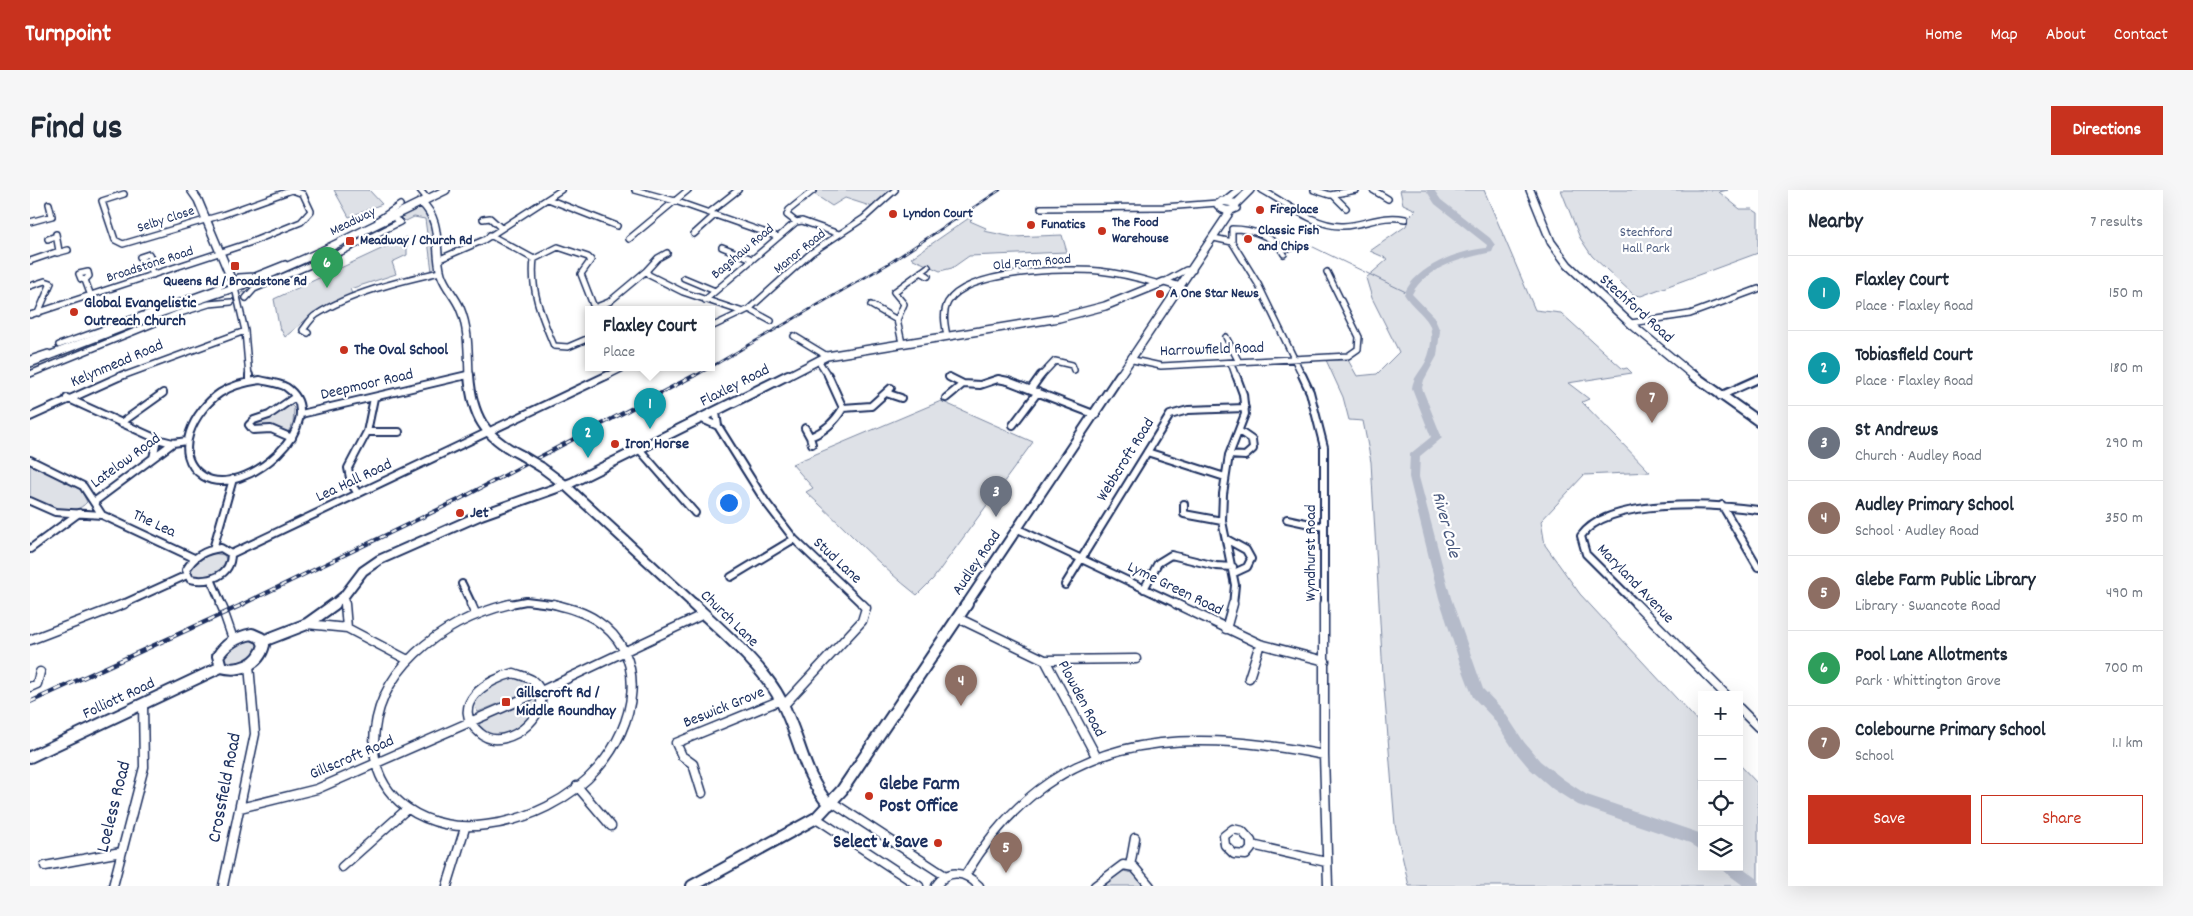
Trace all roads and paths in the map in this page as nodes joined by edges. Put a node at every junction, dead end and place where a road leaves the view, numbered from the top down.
1 (191, 190) edge
2 (420, 190) edge
3 (446, 190) edge
4 (561, 190) edge
5 (635, 190) edge
6 (688, 190) edge
7 (738, 190) edge
8 (814, 190) edge
9 (895, 190) edge
10 (1240, 190) edge
11 (1250, 190) edge
12 (1262, 190) edge
13 (1314, 190) edge
14 (1356, 190) edge
15 (1373, 190) edge
16 (1530, 190) edge
17 (124, 194) dead end
18 (1334, 196) junction
19 (431, 198) junction
20 (548, 199) junction
21 (1388, 199) dead end
22 (675, 201) junction
23 (422, 202) junction
24 (49, 204) dead end
25 (1236, 204) junction
26 (1221, 205) junction
27 (400, 206) dead end
28 (1041, 208) dead end
29 (1346, 208) dead end
30 (1231, 210) junction
31 (712, 214) junction
32 (1226, 218) junction
33 (206, 219) junction
34 (483, 219) dead end
35 (1405, 219) dead end
36 (396, 220) dead end
37 (30, 222) edge
38 (796, 222) junction
39 (1354, 225) junction
40 (617, 226) dead end
41 (368, 227) junction
42 (501, 228) junction
43 (1232, 229) joint
44 (1361, 231) dead end
45 (377, 234) junction
46 (694, 234) dead end
47 (839, 234) junction
48 (490, 235) junction
49 (778, 237) junction
50 (1214, 238) junction
51 (48, 239) dead end
52 (629, 239) dead end
53 (1232, 242) junction
54 (722, 248) dead end
55 (1291, 248) dead end
56 (68, 250) dead end
57 (57, 253) junction
58 (220, 253) junction
59 (667, 253) dead end
60 (752, 258) junction
61 (440, 259) junction
62 (534, 259) junction
63 (30, 261) edge
64 (148, 261) dead end
65 (284, 266) junction
66 (928, 267) dead end
67 (1193, 270) junction
68 (646, 271) junction
69 (440, 272) junction
70 (921, 272) junction
71 (1320, 272) dead end
72 (1330, 272) joint
73 (153, 275) junction
74 (928, 276) dead end
75 (239, 277) dead end
76 (684, 278) dead end
77 (85, 280) dead end
78 (226, 282) dead end
79 (1162, 283) junction
80 (30, 286) edge
81 (1181, 287) junction
82 (235, 288) junction
83 (1758, 289) edge
84 (715, 291) junction
85 (887, 292) dead end
86 (894, 292) junction
87 (91, 296) junction
88 (246, 298) dead end
89 (705, 300) junction
90 (231, 302) dead end
91 (180, 305) junction
92 (871, 305) dead end
93 (594, 306) edge
94 (601, 306) edge
95 (749, 309) junction
96 (743, 312) junction
97 (38, 313) junction
98 (30, 315) edge
99 (897, 320) junction
100 (772, 321) dead end
101 (1631, 323) junction
102 (715, 325) edge
103 (245, 331) junction
104 (308, 333) dead end
105 (794, 336) dead end
106 (947, 336) junction
107 (1226, 337) dead end
108 (585, 340) edge
109 (902, 343) junction
110 (827, 356) junction
111 (1293, 359) junction
112 (818, 360) junction
113 (1133, 360) junction
114 (30, 361) edge
115 (1239, 362) junction
116 (1231, 363) junction
117 (1074, 370) dead end
118 (617, 371) edge
119 (30, 374) edge
120 (468, 375) junction
121 (949, 377) dead end
122 (1758, 379) edge
123 (249, 381) junction
124 (963, 384) junction
125 (891, 388) dead end
126 (1031, 389) junction
127 (1038, 392) junction
128 (163, 393) dead end
129 (886, 393) junction
130 (295, 396) junction
131 (1720, 396) junction
132 (67, 398) junction
133 (374, 398) junction
134 (901, 398) dead end
135 (946, 398) dead end
136 (843, 408) junction
137 (1245, 408) junction
138 (716, 413) junction
139 (300, 414) junction
140 (1096, 415) junction
141 (30, 417) edge
142 (702, 419) junction
143 (1758, 421) edge
144 (121, 423) junction
145 (1013, 425) dead end
146 (718, 426) junction
147 (805, 428) dead end
148 (1239, 431) junction
149 (367, 432) junction
150 (398, 432) dead end
151 (487, 433) junction
152 (810, 436) junction
153 (292, 438) junction
154 (157, 439) junction
155 (187, 441) junction
156 (173, 444) junction
157 (812, 444) dead end
158 (640, 449) junction
159 (1147, 452) junction
160 (1229, 455) junction
161 (153, 458) junction
162 (30, 460) edge
163 (1224, 477) junction
164 (233, 479) junction
165 (565, 485) junction
166 (358, 494) junction
167 (30, 501) edge
168 (94, 502) junction
169 (1184, 504) dead end
170 (1722, 505) junction
171 (1758, 510) edge
172 (79, 513) junction
173 (695, 514) dead end
174 (102, 515) junction
175 (1286, 519) dead end
176 (1222, 521) junction
177 (1324, 527) junction
178 (1018, 529) junction
179 (794, 539) junction
180 (1226, 539) junction
181 (30, 549) edge
182 (213, 549) junction
183 (232, 554) junction
184 (194, 558) junction
185 (1081, 558) junction
186 (1758, 567) edge
187 (1233, 570) junction
188 (187, 575) junction
189 (731, 577) dead end
190 (211, 580) junction
191 (462, 584) dead end
192 (1065, 585) dead end
193 (1144, 589) junction
194 (344, 596) junction
195 (475, 613) junction
196 (704, 614) junction
197 (958, 618) junction
198 (308, 624) junction
199 (346, 628) junction
200 (1226, 629) junction
201 (233, 639) junction
202 (30, 640) edge
203 (263, 641) junction
204 (1260, 644) junction
205 (625, 650) junction
206 (1133, 659) dead end
207 (408, 660) junction
208 (1045, 660) junction
209 (1325, 661) junction
210 (249, 665) junction
211 (221, 667) junction
212 (40, 672) dead end
213 (1249, 678) dead end
214 (30, 687) edge
215 (541, 691) junction
216 (1722, 691) edge
217 (782, 703) junction
218 (143, 704) junction
219 (1743, 712) edge
220 (471, 721) junction
221 (1758, 727) edge
222 (1324, 755) junction
223 (1096, 756) junction
224 (30, 757) edge
225 (375, 764) junction
226 (577, 786) junction
227 (702, 793) dead end
228 (830, 804) junction
229 (240, 808) junction
230 (407, 809) junction
231 (816, 818) junction
232 (611, 826) dead end
233 (465, 828) junction
234 (1135, 838) dead end
235 (1252, 845) dead end
236 (121, 852) junction
237 (1326, 862) junction
238 (45, 866) dead end
239 (1130, 866) junction
240 (342, 867) dead end
241 (966, 874) junction
242 (944, 875) junction
243 (113, 886) edge
244 (223, 886) edge
245 (447, 886) edge
246 (692, 886) edge
247 (919, 886) edge
248 (936, 886) edge
249 (979, 886) edge
250 (1095, 886) edge
251 (1150, 886) edge
252 (1328, 886) edge

1 - 33 street
2 - 19 street
3 - 19 street
4 - 20 street
5 - 22 street
6 - 22 street
7 - 31 street
8 - 38 street
9 - 47 street, Manor Road
10 - 26 street
11 - 25 street
12 - 39 street
13 - 18 street
14 - 18 street
15 - 21 street
16 - 101 street, Stechford Road
17 - 33 street, Selby Close
18 - 29 street
19 - 23 street, Meadway
20 - 40 street
20 - 42 street
22 - 31 street
22 - 52 street
23 - 41 street, Meadway
23 - 61 street
24 - 37 street
25 - 26 street
25 - 30 street
26 - 28 street
26 - 30 street
26 - 32 street
27 - 41 street, Meadway
30 - 32 street
31 - 46 street
31 - 49 street
32 - 50 street
33 - 58 street
33 - 58 street, Broadstone Road
34 - 42 street
35 - 39 street
36 - 45 street, Meadway
38 - 47 street
38 - 49 street, Bagshaw Road
39 - 44 street
41 - 45 street
41 - 65 street, Meadway
42 - 48 street
43 - 53 street
43 - 55 street
45 - 88 street, Meadway
47 - 95 street, Manor Road
48 - 61 street
48 - 62 street
49 - 60 street, Bagshaw Road
50 - 53 street
50 - 67 street
51 - 57 street
53 - 111 street, Wyndhurst Road
54 - 60 street
56 - 57 street
57 - 63 street
58 - 73 street, Broadstone Road
58 - 82 street
59 - 68 street
60 - 84 street, Bagshaw Road
61 - 69 street
62 - 93 street
62 - 108 street
64 - 73 street
65 - 75 street, Meadway
65 - 82 street, Meadway
66 - 70 street
67 - 79 street
67 - 81 street
68 - 89 street
68 - 94 street
69 - 104 street
69 - 120 street
70 - 74 street
70 - 86 street
71 - 72 street
72 - 111 street
73 - 87 street, Broadstone Road
76 - 84 street
77 - 87 street
78 - 91 street, Meadway
79 - 81 street
79 - 106 street, Flaxley Road
79 - 106 street, Old Farm Road
80 - 97 street
81 - 113 street, Audley Road
82 - 91 street, Meadway
82 - 103 street
83 - 101 street
84 - 89 street, Bagshaw Road
85 - 86 street
86 - 99 street
87 - 97 street, Broadstone Road
89 - 96 street
90 - 119 street
91 - 114 street, Meadway
92 - 99 street
95 - 96 street, Manor Road
95 - 100 street
96 - 102 street, Manor Road
97 - 98 street, Broadstone Road
99 - 109 street
101 - 131 street, Stechford Road
103 - 123 street
103 - 132 street, Kelynmead Road
105 - 110 street
106 - 109 street, Flaxley Road
107 - 115 street
109 - 110 street, Flaxley Road
110 - 112 street, Flaxley Road
111 - 115 street, Harrowfield Road
111 - 177 street, Wyndhurst Road
112 - 136 street
112 - 138 street, Flaxley Road
113 - 116 street, Harrowfield Road
113 - 140 street, Audley Road
115 - 116 street, Harrowfield Road
116 - 137 street
117 - 126 street
118 - 151 street, Lea Hall Road
120 - 133 street, Deepmoor Road
120 - 151 street
121 - 124 street
122 - 131 street
123 - 130 street
123 - 155 street
124 - 126 street
124 - 135 street
125 - 129 street
126 - 127 street
127 - 140 street
127 - 145 street
128 - 144 street
129 - 134 street
129 - 136 street
130 - 139 street
130 - 153 street
131 - 143 street, Stechford Road
132 - 141 street, Kelynmead Road
132 - 144 street
133 - 139 street, Deepmoor Road
133 - 149 street
136 - 152 street
137 - 148 street
137 - 159 street, Webbcroft Road
138 - 142 street, Flaxley Road
138 - 146 street, Stud Lane
139 - 153 street
140 - 178 street, Audley Road
142 - 146 street
142 - 158 street, Flaxley Road
144 - 154 street
146 - 179 street, Stud Lane
147 - 152 street
148 - 160 street
148 - 160 street
149 - 150 street
149 - 166 street
151 - 165 street, Church Lane, bridge
151 - 166 street, Lea Hall Road
152 - 157 street
153 - 164 street
154 - 156 street
154 - 161 street
155 - 156 street
155 - 164 street
156 - 161 street, Latelow Road
158 - 165 street, Flaxley Road
158 - 173 street
159 - 163 street
159 - 185 street, Webbcroft Road
160 - 163 street
161 - 168 street, Latelow Road
162 - 168 street
163 - 176 street
164 - 182 street
165 - 194 street, Flaxley Road
165 - 196 street, Church Lane
166 - 183 street, Lea Hall Road
167 - 172 street, The Lea
168 - 174 street
169 - 176 street
170 - 171 street, Maryland Avenue
170 - 186 street
170 - 216 street, Maryland Avenue
172 - 174 street, The Lea
172 - 181 street
174 - 184 street, The Lea
175 - 177 street
176 - 180 street
177 - 209 street, Wyndhurst Road
178 - 185 street, Lyme Green Road
178 - 197 street, Audley Road
179 - 189 street
179 - 217 street, Stud Lane
180 - 187 street
180 - 187 street
182 - 183 street
182 - 184 street
183 - 190 street
184 - 188 street
185 - 192 street, Webbcroft Road
185 - 193 street, Lyme Green Road
187 - 193 street
187 - 200 street
188 - 190 street
188 - 202 street
190 - 201 street
191 - 195 street
193 - 200 street, Lyme Green Road
194 - 198 street, Flaxley Road
194 - 199 street
195 - 205 street
195 - 207 street
196 - 205 street, Gillscroft Road
196 - 217 street, Church Lane
197 - 208 street, Plowden Road
197 - 228 street, Audley Road
198 - 199 street
198 - 203 street, Flaxley Road
199 - 207 street
200 - 204 street, Lyme Green Road
201 - 203 street
201 - 211 street
203 - 210 street
204 - 209 street, Lyme Green Road
204 - 213 street
205 - 215 street, Gillscroft Road
205 - 226 street
206 - 208 street
207 - 225 street
208 - 223 street, Plowden Road
209 - 222 street, Wyndhurst Road
210 - 211 street
210 - 229 street, Crossfield Road
211 - 218 street, Folliott Road
212 - 214 street
215 - 220 street, Gillscroft Road
215 - 220 street
215 - 220 street
217 - 227 street, Beswick Grove
217 - 228 street, Church Lane
218 - 224 street, Folliott Road
218 - 236 street, Loeless Road
219 - 221 street
220 - 225 street, Gillscroft Road
222 - 223 street
222 - 237 street, Wyndhurst Road
223 - 241 street
225 - 229 street, Gillscroft Road
225 - 230 street
226 - 232 street
226 - 233 street
228 - 231 street, Audley Road
228 - 242 street
229 - 244 street, Crossfield Road
230 - 233 street
230 - 240 street
231 - 246 street, Audley Road
231 - 247 street
233 - 245 street
234 - 239 street
235 - 237 street
236 - 238 street
236 - 243 street, Loeless Road
237 - 252 street, Wyndhurst Road
239 - 250 street
239 - 251 street
241 - 242 street
241 - 249 street
242 - 248 street

